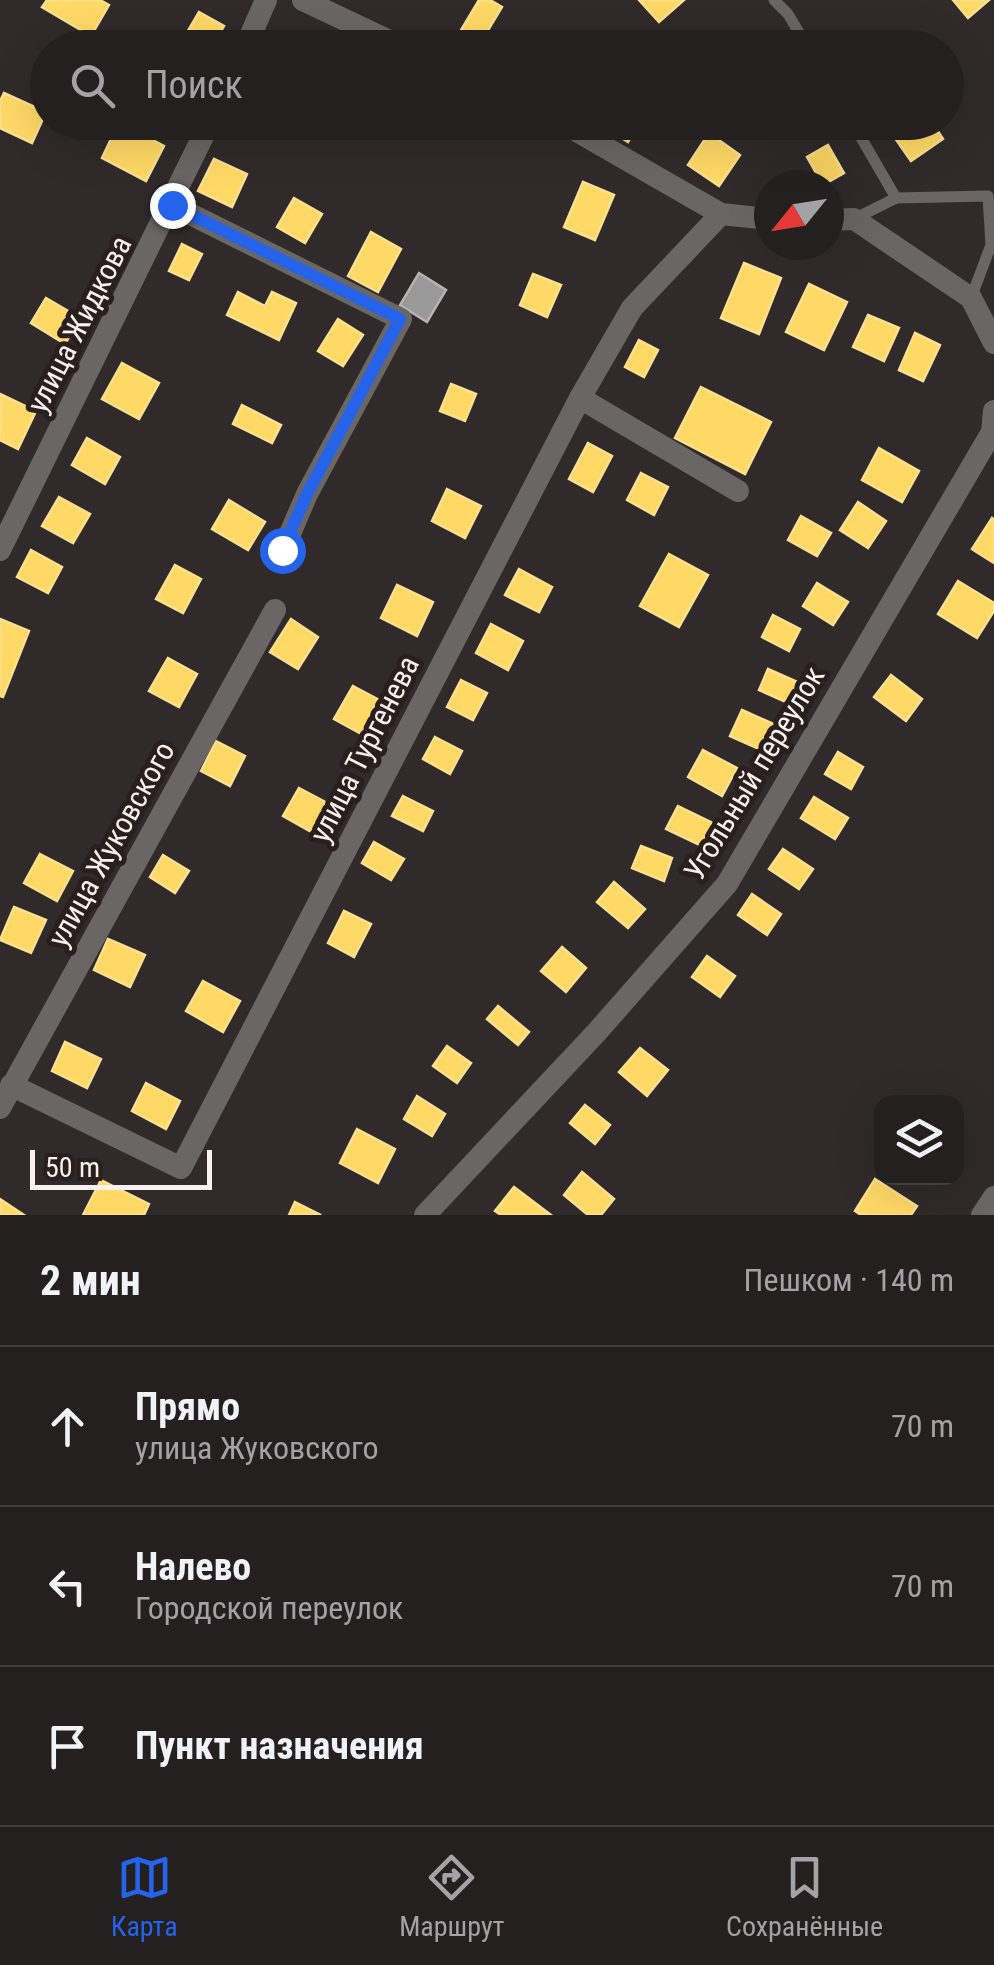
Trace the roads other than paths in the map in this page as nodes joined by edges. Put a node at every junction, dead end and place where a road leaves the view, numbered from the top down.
1 (266, 0) edge
2 (303, 0) edge
3 (774, 0) edge
4 (796, 0) edge
5 (788, 14) junction
6 (252, 30) edge
7 (366, 30) edge
8 (797, 30) edge
9 (202, 140) edge
10 (592, 140) edge
11 (862, 140) edge
12 (896, 198) junction
13 (172, 205) junction
14 (721, 214) junction
15 (754, 217) edge
16 (844, 219) edge
17 (854, 219) junction
18 (970, 298) junction
19 (994, 343) edge
20 (580, 398) junction
21 (994, 411) edge
22 (738, 490) dead end
23 (0, 550) edge
24 (282, 550) dead end
25 (275, 610) dead end
26 (11, 1086) junction
27 (0, 1108) edge
28 (994, 1197) edge
29 (425, 1215) edge
30 (982, 1215) edge

1 - 6 street
2 - 7 street
3 - 5 lane
4 - 5 lane
5 - 8 lane
9 - 13 street, улица Жидкова
10 - 14 street
11 - 12 lane
12 - 17 lane
12 - 18 lane
13 - 23 street, улица Жидкова
13 - 24 street
14 - 15 street
14 - 20 street, улица Тургенева
16 - 17 street
17 - 18 street
18 - 19 street
20 - 22 street
20 - 26 street, улица Тургенева
21 - 29 street, Угольный переулок
25 - 26 street, улица Жуковского
26 - 27 street, улица Жуковского
28 - 30 street

